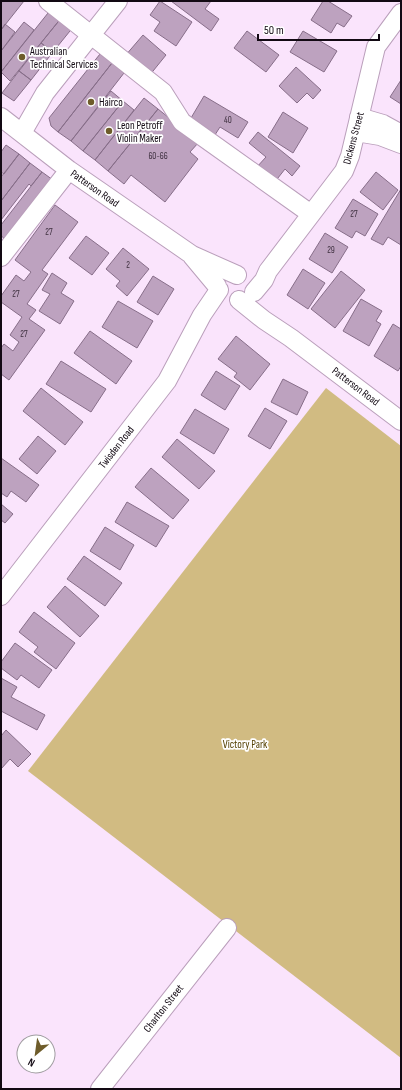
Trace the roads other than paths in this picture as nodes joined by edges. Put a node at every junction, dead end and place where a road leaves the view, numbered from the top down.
1 (48, 1) edge
2 (118, 1) edge
3 (401, 13) edge
4 (91, 35) junction
5 (12, 125) edge
6 (357, 125) junction
7 (401, 134) edge
8 (401, 144) edge
9 (69, 170) junction
10 (311, 214) junction
11 (192, 255) junction
12 (1, 257) edge
13 (218, 288) junction
14 (246, 288) junction
15 (401, 421) edge
16 (1, 596) edge
17 (227, 928) dead end
18 (100, 1089) edge

1 - 4 street
2 - 4 street
3 - 6 street, Dickens Street
4 - 5 street
4 - 10 street
5 - 9 street, Patterson Road
6 - 7 street
6 - 8 street
6 - 10 street, Dickens Street
9 - 11 street, Patterson Road
9 - 12 street
10 - 14 street, Dickens Street
11 - 13 street, Patterson Road
11 - 14 street, Patterson Road
13 - 14 street
13 - 14 street, Twisden Road
13 - 16 street, Twisden Road
14 - 15 street, Patterson Road
17 - 18 street, Charlton Street

